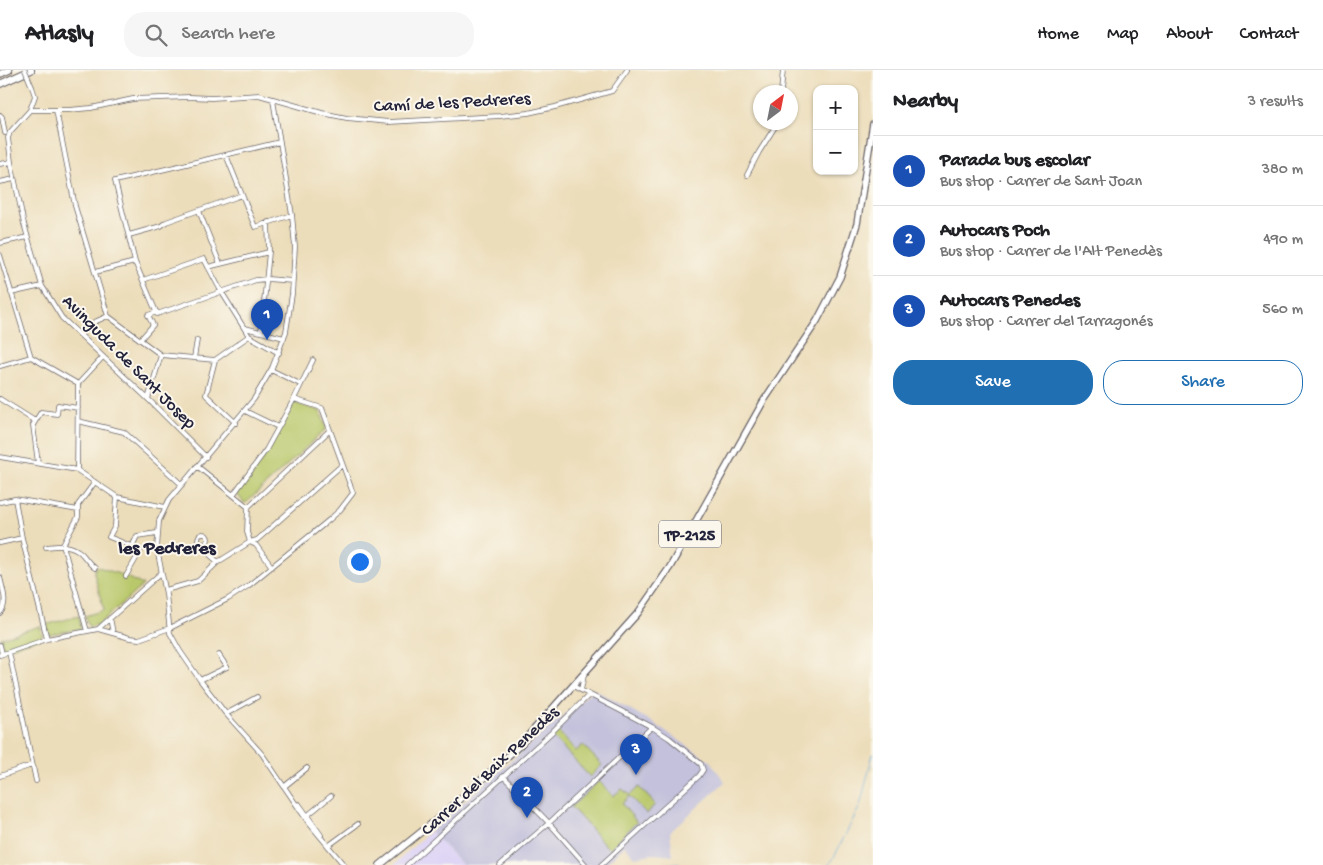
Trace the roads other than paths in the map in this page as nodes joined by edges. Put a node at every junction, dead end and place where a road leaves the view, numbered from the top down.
1 (9, 70) edge
2 (25, 70) edge
3 (31, 70) edge
4 (627, 70) edge
5 (783, 70) edge
6 (0, 74) edge
7 (0, 84) edge
8 (782, 85) edge
9 (273, 100) junction
10 (30, 110) junction
11 (56, 110) junction
12 (0, 115) edge
13 (873, 124) edge
14 (773, 130) edge
15 (5, 133) edge
16 (280, 142) junction
17 (226, 155) junction
18 (11, 162) junction
19 (0, 164) edge
20 (747, 175) dead end
21 (14, 179) junction
22 (0, 182) edge
23 (242, 195) junction
24 (199, 211) junction
25 (292, 215) junction
26 (268, 222) junction
27 (128, 234) junction
28 (28, 237) junction
29 (0, 243) edge
30 (269, 252) junction
31 (0, 255) edge
32 (135, 262) junction
33 (220, 264) junction
34 (208, 267) junction
35 (95, 272) junction
36 (266, 279) junction
37 (144, 280) junction
38 (293, 281) junction
39 (42, 286) junction
40 (221, 291) junction
41 (11, 293) junction
42 (157, 313) junction
43 (108, 316) junction
44 (244, 328) junction
45 (261, 332) junction
46 (80, 335) junction
47 (249, 336) junction
48 (284, 338) junction
49 (140, 340) junction
50 (197, 340) dead end
51 (279, 353) junction
52 (161, 355) junction
53 (31, 357) junction
54 (103, 357) junction
55 (194, 358) junction
56 (215, 360) junction
57 (313, 360) dead end
58 (0, 366) edge
59 (271, 370) junction
60 (78, 384) junction
61 (300, 384) junction
62 (0, 399) edge
63 (148, 399) junction
64 (294, 399) junction
65 (78, 408) junction
66 (245, 411) junction
67 (36, 420) junction
68 (78, 420) junction
69 (236, 423) junction
70 (278, 427) junction
71 (330, 430) junction
72 (0, 457) edge
73 (206, 457) junction
74 (38, 463) junction
75 (342, 465) junction
76 (197, 466) junction
77 (77, 470) junction
78 (95, 482) junction
79 (181, 484) junction
80 (232, 495) junction
81 (117, 497) junction
82 (15, 499) junction
83 (0, 502) edge
84 (165, 506) junction
85 (248, 508) junction
86 (78, 510) junction
87 (157, 533) junction
88 (22, 538) junction
89 (250, 542) junction
90 (0, 543) edge
91 (63, 545) junction
92 (202, 545) dead end
93 (46, 547) dead end
94 (132, 547) junction
95 (218, 562) junction
96 (272, 567) junction
97 (95, 568) dead end
98 (162, 573) junction
99 (126, 576) dead end
100 (0, 577) edge
101 (166, 590) junction
102 (0, 613) edge
103 (110, 618) junction
104 (170, 628) junction
105 (98, 629) junction
106 (87, 631) junction
107 (113, 633) junction
108 (47, 639) junction
109 (0, 645) edge
110 (9, 652) junction
111 (1, 654) edge
112 (219, 655) dead end
113 (585, 673) junction
114 (200, 680) junction
115 (573, 686) junction
116 (582, 691) junction
117 (567, 693) junction
118 (590, 695) junction
119 (257, 697) dead end
120 (226, 714) junction
121 (652, 727) junction
122 (32, 765) junction
123 (307, 768) dead end
124 (0, 776) edge
125 (503, 776) junction
126 (36, 781) dead end
127 (284, 786) junction
128 (331, 796) dead end
129 (308, 814) junction
130 (549, 823) junction
131 (358, 824) dead end
132 (328, 846) junction
133 (342, 864) edge
134 (380, 865) edge
135 (407, 865) edge
136 (500, 865) edge
137 (586, 865) edge
138 (601, 865) edge

1 - 6 highway
2 - 10 street, bridge
3 - 7 highway
4 - 9 street, Camí de les Pedreres
5 - 8 street
9 - 11 street, Camí de les Pedreres
9 - 16 street
10 - 11 street, Camí de les Pedreres
10 - 15 street
11 - 35 street
12 - 15 street, Avinguda de Sant Josep
13 - 113 main road, TP-2125
14 - 20 street
15 - 18 street, Avinguda de Sant Josep
16 - 17 street
16 - 25 street
17 - 23 street
17 - 27 street
18 - 19 street
18 - 21 street, Avinguda de Sant Josep
21 - 22 street
21 - 28 street, Avinguda de Sant Josep
23 - 24 street
23 - 26 street
24 - 27 street
24 - 33 street
25 - 26 street
25 - 38 street
26 - 30 street
27 - 32 street
28 - 29 street
28 - 39 street, Avinguda de Sant Josep
30 - 33 street
30 - 36 street
31 - 41 street
32 - 35 street
32 - 37 street
33 - 34 street
34 - 37 street
34 - 40 street
35 - 43 street
36 - 38 street
36 - 40 street
36 - 45 street
37 - 42 street
38 - 48 street
39 - 41 street
39 - 46 street, Avinguda de Sant Josep
40 - 42 street
40 - 44 street
41 - 53 street
42 - 49 street
43 - 46 street
43 - 49 street
44 - 45 street
44 - 47 street
45 - 48 street
46 - 54 street, Avinguda de Sant Josep
47 - 51 street
47 - 56 street
48 - 51 street
49 - 52 street
50 - 55 street
51 - 59 street
52 - 55 street
52 - 63 street
53 - 58 street
53 - 60 street
54 - 60 street
54 - 63 street, Avinguda de Sant Josep
55 - 56 street
56 - 69 street
57 - 61 street
59 - 61 street
59 - 66 street
60 - 65 street
61 - 64 street
62 - 67 street
63 - 73 street, Avinguda de Sant Josep
64 - 70 street
64 - 71 street
65 - 67 street
65 - 68 street
66 - 69 street
66 - 70 street
67 - 74 street
68 - 77 street
68 - 79 street
69 - 73 street
70 - 80 street
71 - 75 street
71 - 85 street
72 - 74 street
73 - 76 street
74 - 77 street
75 - 89 street
75 - 96 street
76 - 79 street
76 - 80 street
77 - 78 street
78 - 81 street
78 - 86 street
79 - 84 street
80 - 85 street
81 - 84 street
81 - 94 street
82 - 83 street
82 - 86 street
82 - 88 street
84 - 87 street
85 - 89 street
86 - 91 street
87 - 94 street
87 - 98 street
88 - 90 street
88 - 108 street
89 - 95 street
89 - 96 street
91 - 93 street
91 - 97 street
91 - 106 street
92 - 95 street
94 - 99 street
95 - 101 street
96 - 104 street
98 - 101 street
98 - 103 street
100 - 102 street
101 - 104 street
103 - 105 street
103 - 107 street
104 - 107 street
104 - 114 street
105 - 106 street
105 - 107 street
106 - 108 street
108 - 110 street
109 - 111 street
110 - 111 street
110 - 122 street
112 - 114 street
113 - 115 main road, TP-2125
113 - 116 street
114 - 120 street
115 - 116 street
115 - 117 main road, TP-2125
116 - 117 street
116 - 118 street
117 - 134 main road, TP-2125
118 - 121 street
118 - 125 street, Carrer del Baix Penedès
119 - 120 street
120 - 127 street
121 - 130 street
121 - 138 street
122 - 124 street
122 - 126 street
123 - 127 street
125 - 130 street
125 - 135 street, Carrer del Baix Penedès
127 - 129 street
127 - 132 street
128 - 129 street
129 - 132 street
130 - 136 street
130 - 137 street
131 - 132 street
132 - 133 street

